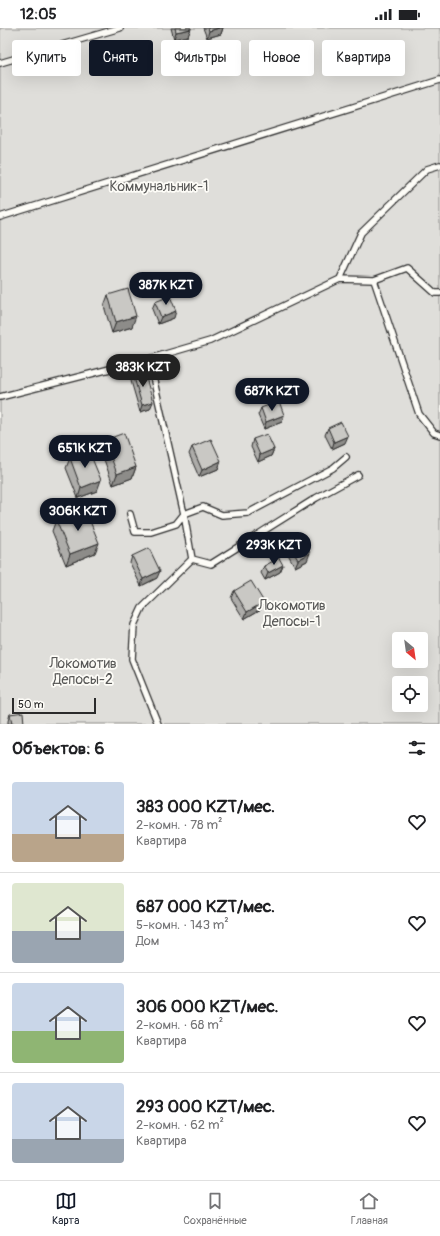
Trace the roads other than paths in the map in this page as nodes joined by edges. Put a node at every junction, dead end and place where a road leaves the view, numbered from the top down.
1 (120, 28) edge
2 (0, 63) edge
3 (440, 80) edge
4 (440, 165) edge
5 (0, 217) edge
6 (340, 279) junction
7 (374, 280) junction
8 (440, 293) edge
9 (145, 360) junction
10 (0, 397) edge
11 (440, 436) edge
12 (346, 457) dead end
13 (358, 475) dead end
14 (130, 514) dead end
15 (184, 514) junction
16 (192, 559) junction
17 (158, 724) edge

1 - 2 lane
3 - 5 lane
4 - 6 lane
6 - 7 lane
6 - 9 lane
7 - 8 lane
7 - 11 lane
9 - 10 lane
9 - 15 lane
12 - 15 lane
13 - 16 lane
14 - 15 lane
15 - 16 lane
16 - 17 lane

